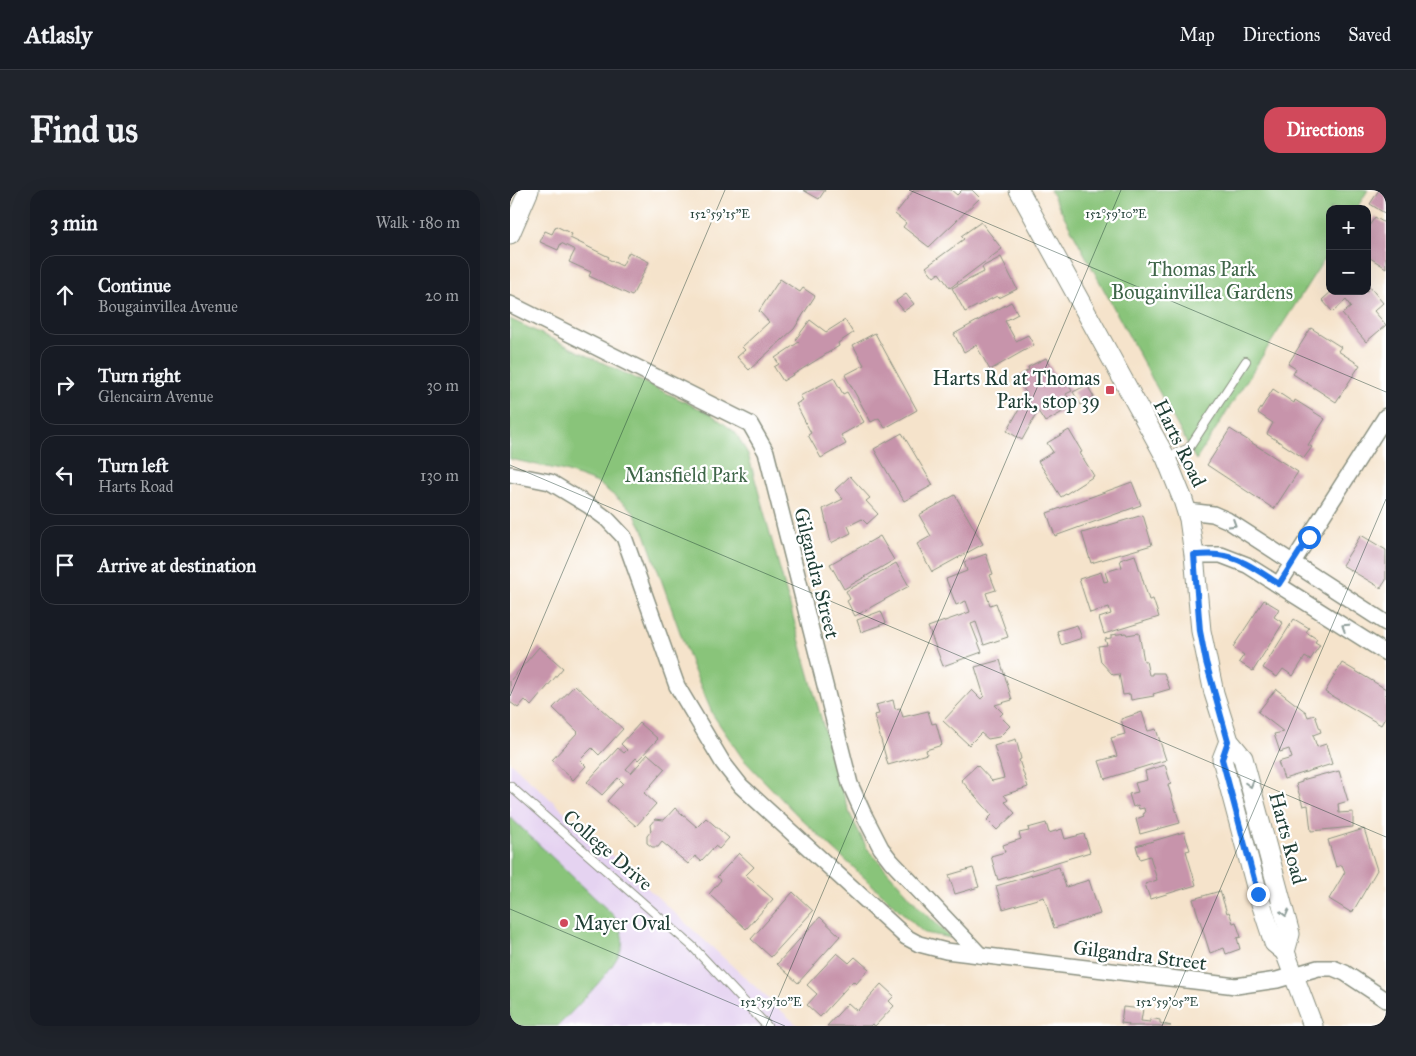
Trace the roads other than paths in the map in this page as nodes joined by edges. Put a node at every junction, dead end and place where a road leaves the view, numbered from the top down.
1 (529, 190) edge
2 (1019, 190) edge
3 (510, 234) edge
4 (510, 304) edge
5 (1246, 361) dead end
6 (1386, 416) edge
7 (1166, 458) junction
8 (510, 474) edge
9 (1187, 511) junction
10 (1194, 555) junction
11 (1292, 562) junction
12 (1279, 584) junction
13 (1386, 623) edge
14 (1386, 653) edge
15 (510, 786) edge
16 (980, 955) junction
17 (1294, 976) junction
18 (1386, 1000) edge
19 (768, 1026) edge
20 (1313, 1026) edge

1 - 3 street
2 - 7 street, Harts Road
4 - 16 street, Gilgandra Street
5 - 7 lane
6 - 11 street
7 - 9 street, Harts Road
8 - 16 street, Gilgandra Street
9 - 10 street, Harts Road
9 -> 11 street
10 - 12 street
10 - 17 street, Harts Road
11 - 12 street
11 - 13 street
14 -> 12 street
15 - 19 lane, College Drive
16 - 17 street, Gilgandra Street
17 - 18 street, Gilgandra Street
17 - 20 street, Harts Road

